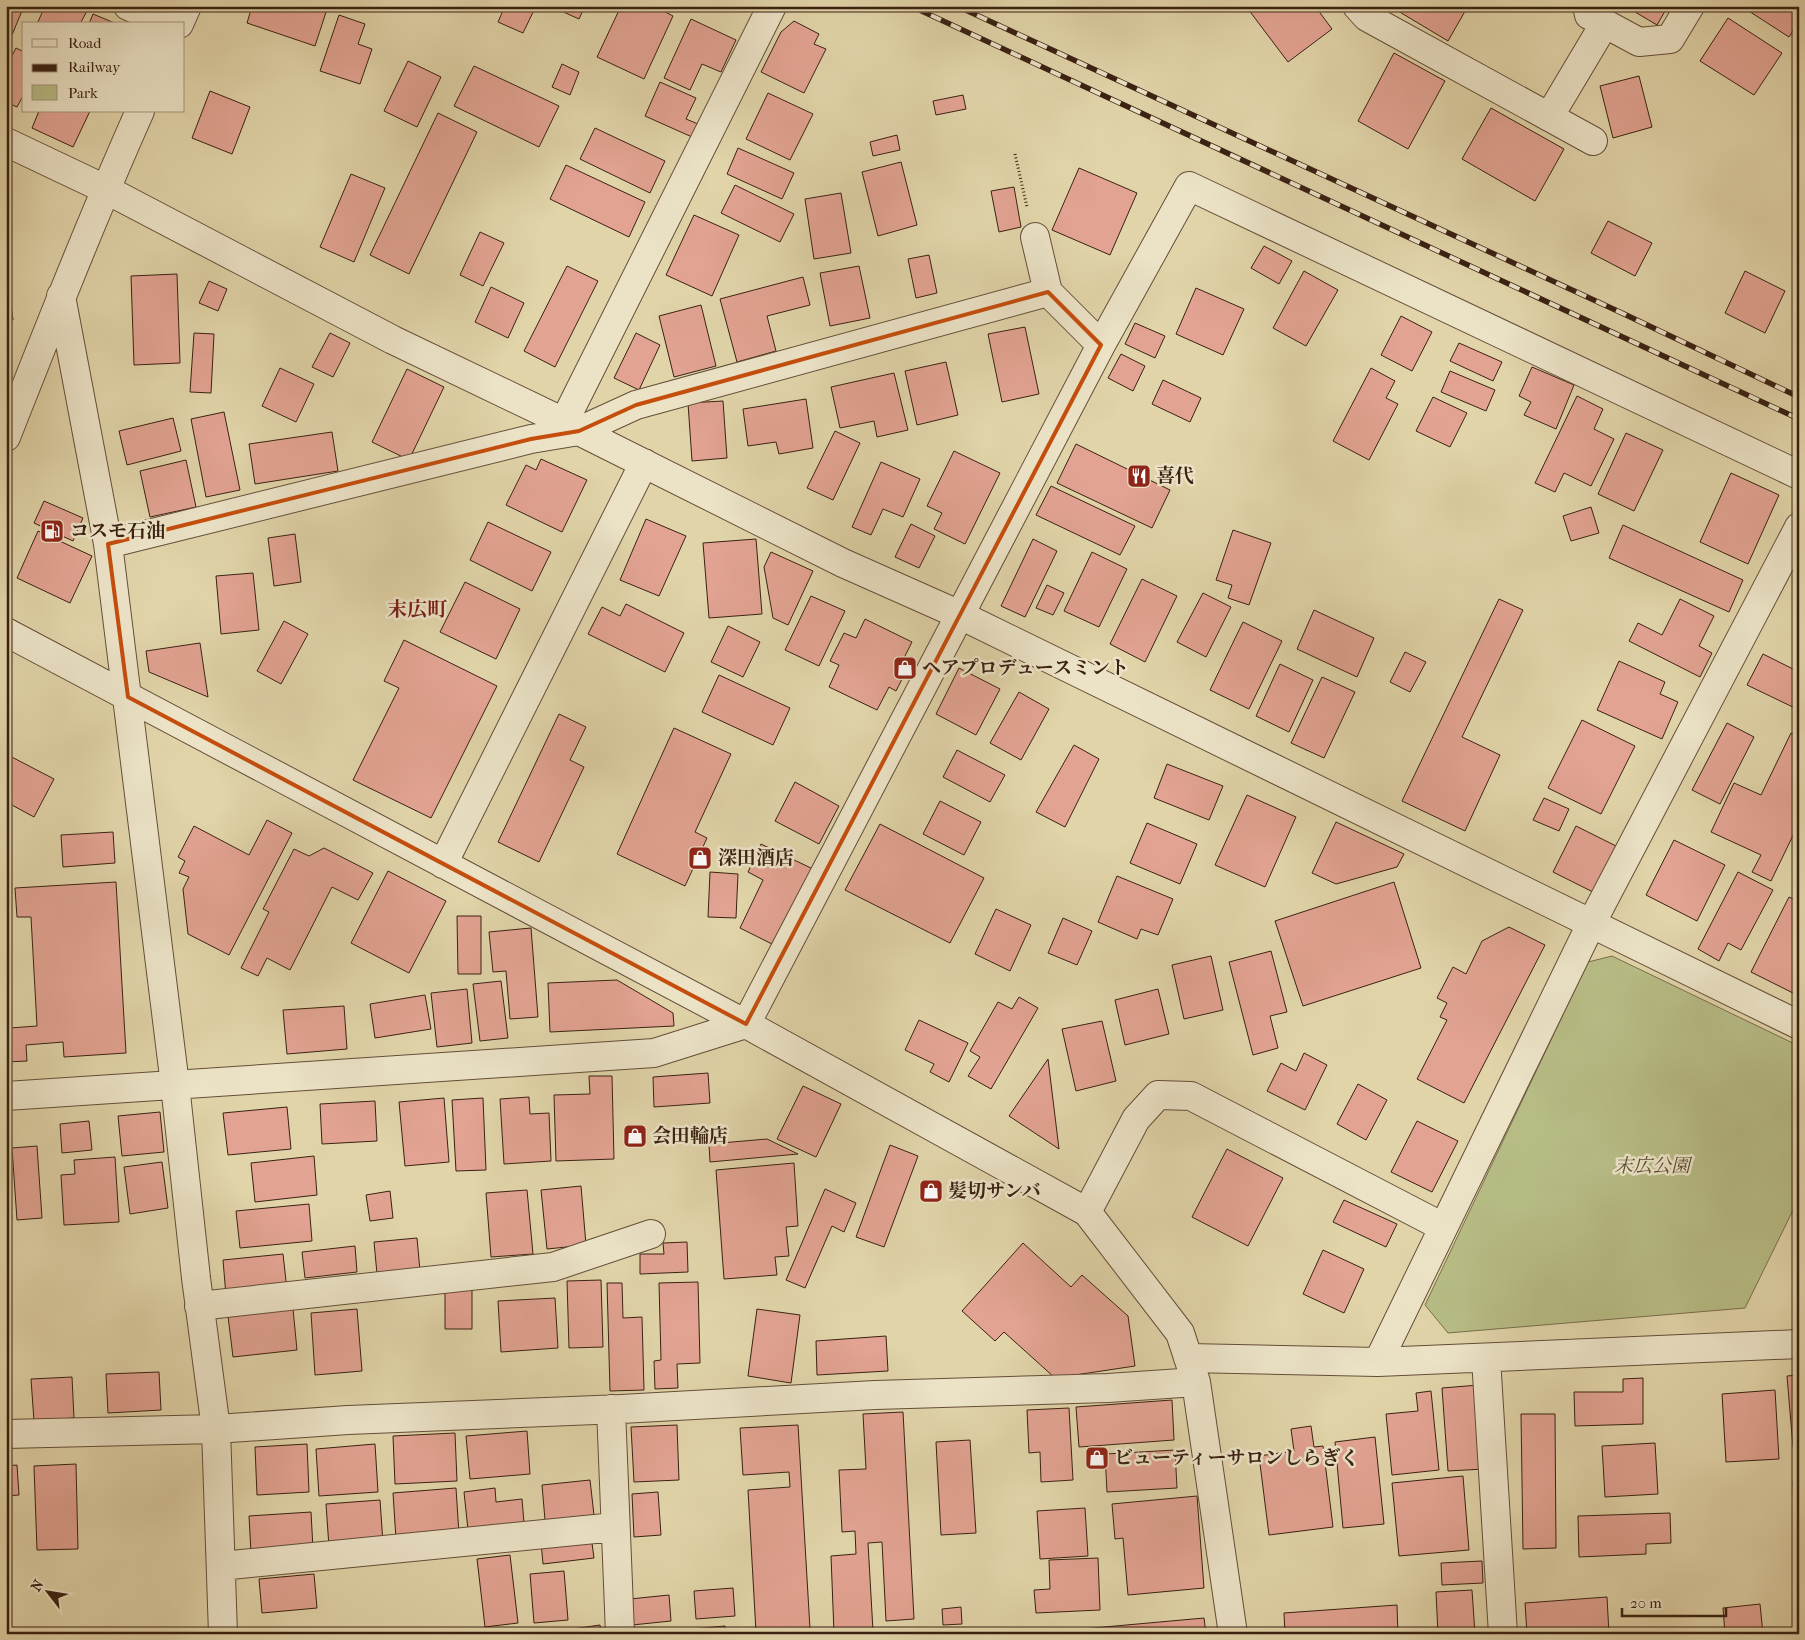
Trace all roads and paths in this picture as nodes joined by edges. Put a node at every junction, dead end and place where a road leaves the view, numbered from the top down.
1 (128, 6) edge
2 (187, 6) edge
3 (772, 6) edge
4 (1357, 6) edge
5 (1690, 6) edge
6 (1596, 15) edge
7 (165, 22) edge
8 (181, 22) edge
9 (140, 112) edge
10 (1548, 117) junction
11 (1593, 141) dead end
12 (6, 142) edge
13 (1015, 154) dead end
14 (105, 189) junction
15 (1034, 237) joint
16 (1048, 292) junction
17 (61, 296) junction
18 (1101, 345) junction
19 (572, 426) junction
20 (6, 437) edge
21 (644, 463) junction
22 (1799, 475) edge
23 (1799, 527) edge
24 (108, 544) junction
25 (960, 615) junction
26 (6, 632) edge
27 (128, 697) junction
28 (443, 864) junction
29 (1591, 924) junction
30 (746, 1024) junction
31 (1799, 1025) edge
32 (175, 1085) junction
33 (6, 1096) edge
34 (1086, 1212) junction
35 (1443, 1227) junction
36 (651, 1234) dead end
37 (199, 1306) junction
38 (1799, 1344) edge
39 (1486, 1358) junction
40 (1378, 1362) junction
41 (1192, 1370) junction
42 (610, 1409) junction
43 (216, 1430) junction
44 (6, 1434) edge
45 (616, 1527) junction
46 (221, 1566) junction
47 (223, 1634) edge
48 (620, 1634) edge
49 (1233, 1634) edge
50 (1503, 1634) edge

1 - 7 street
2 - 8 street
3 - 19 street
4 - 10 street
5 - 6 street
6 - 10 street
9 - 14 street
10 - 11 street
12 - 14 street
13 - 15 path
14 - 17 street
14 - 19 street
15 - 16 street
16 - 18 street
16 - 19 street
17 - 20 street
17 - 24 street
18 - 22 street
18 - 25 street
19 - 21 street
19 - 24 street
21 - 25 street
21 - 28 street
23 - 29 street
24 - 27 street
25 - 29 street
25 - 30 street
26 - 27 street
27 - 28 street
27 - 32 street
28 - 30 street
29 - 31 street
29 - 35 street
30 - 32 street
30 - 34 street
32 - 33 street
32 - 37 street
34 - 35 street
34 - 41 street
35 - 40 street
36 - 37 street
37 - 43 street
38 - 39 street
39 - 40 street
39 - 50 street
40 - 41 street
41 - 42 street
41 - 49 street
42 - 43 street
42 - 45 street
43 - 44 street
43 - 46 street
45 - 46 street
45 - 48 street
46 - 47 street

